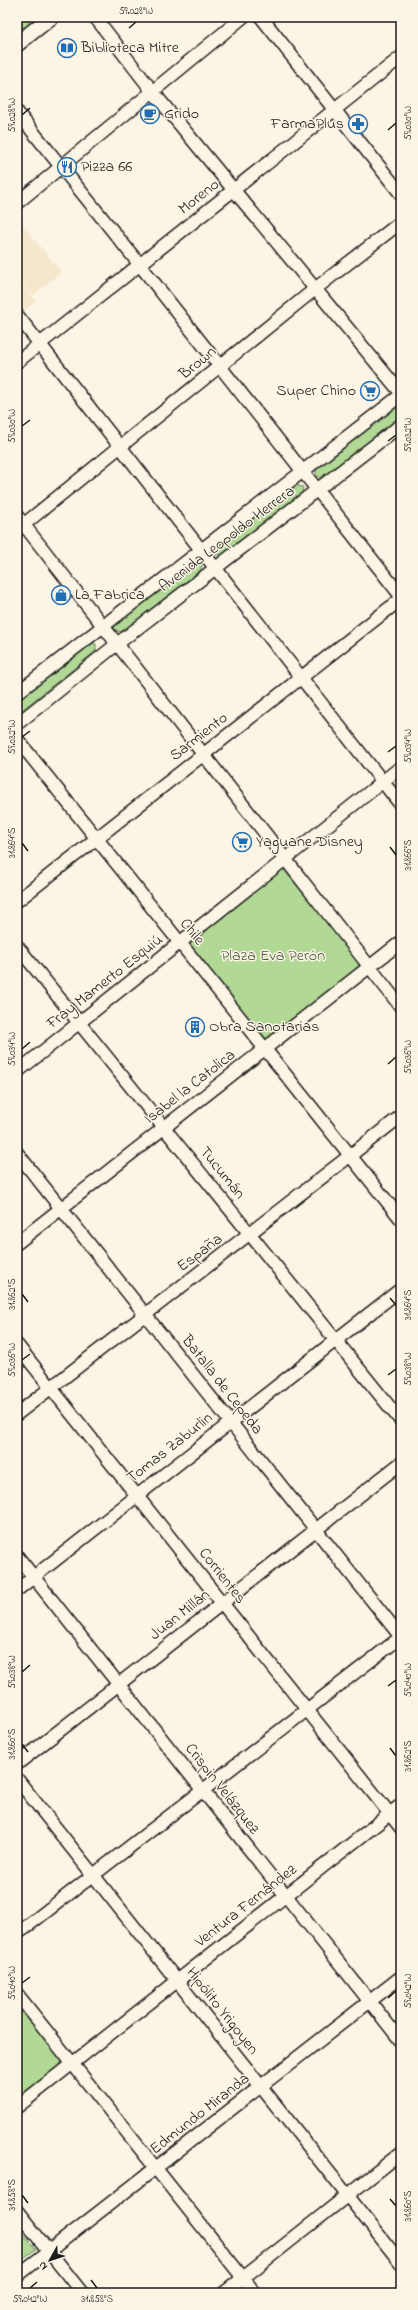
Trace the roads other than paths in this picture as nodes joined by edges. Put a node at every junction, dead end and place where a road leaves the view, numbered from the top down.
1 (51, 17) edge
2 (95, 17) edge
3 (243, 17) edge
4 (261, 17) edge
5 (17, 44) edge
6 (401, 58) edge
7 (153, 92) junction
8 (334, 111) junction
9 (17, 112) edge
10 (61, 167) junction
11 (234, 190) junction
12 (401, 194) edge
13 (17, 203) edge
14 (401, 222) edge
15 (140, 265) junction
16 (315, 289) junction
17 (17, 315) edge
18 (40, 344) junction
19 (17, 362) edge
20 (219, 366) junction
21 (401, 394) edge
22 (401, 425) edge
23 (120, 448) junction
24 (303, 472) junction
25 (318, 490) junction
26 (19, 523) edge
27 (201, 551) junction
28 (216, 569) junction
29 (401, 596) edge
30 (401, 599) edge
31 (103, 626) junction
32 (117, 644) junction
33 (301, 678) junction
34 (17, 694) edge
35 (17, 724) edge
36 (17, 739) edge
37 (203, 754) junction
38 (401, 768) edge
39 (382, 782) junction
40 (401, 805) edge
41 (96, 838) junction
42 (284, 859) junction
43 (17, 900) edge
44 (401, 942) edge
45 (180, 943) junction
46 (17, 946) edge
47 (369, 967) junction
48 (401, 1007) edge
49 (80, 1023) junction
50 (265, 1049) junction
51 (17, 1072) edge
52 (401, 1116) edge
53 (164, 1127) junction
54 (17, 1153) edge
55 (350, 1156) junction
56 (61, 1208) junction
57 (401, 1219) edge
58 (251, 1234) junction
59 (17, 1243) edge
60 (401, 1289) edge
61 (145, 1315) junction
62 (336, 1339) junction
63 (17, 1345) edge
64 (50, 1388) junction
65 (17, 1414) edge
66 (230, 1421) junction
67 (401, 1421) edge
68 (401, 1463) edge
69 (137, 1494) junction
70 (316, 1530) junction
71 (17, 1556) edge
72 (34, 1578) junction
73 (17, 1590) edge
74 (222, 1602) junction
75 (401, 1637) edge
76 (119, 1683) junction
77 (306, 1710) junction
78 (17, 1764) edge
79 (17, 1779) edge
80 (203, 1791) junction
81 (401, 1805) edge
82 (390, 1813) junction
83 (401, 1828) edge
84 (94, 1876) junction
85 (286, 1896) junction
86 (17, 1934) edge
87 (401, 1977) edge
88 (176, 1980) junction
89 (17, 1994) edge
90 (370, 2001) junction
91 (401, 2041) edge
92 (71, 2063) junction
93 (261, 2087) junction
94 (17, 2107) edge
95 (401, 2153) edge
96 (155, 2168) junction
97 (347, 2196) junction
98 (17, 2211) edge
99 (49, 2251) junction
100 (401, 2263) edge
101 (17, 2276) edge
102 (243, 2278) junction
103 (82, 2293) edge
104 (224, 2293) edge
105 (254, 2293) edge

1 - 5 main road
2 - 7 street
3 - 7 street
4 - 8 street
6 - 8 street, Moreno
7 - 10 street
7 - 11 street
8 - 11 street, Moreno
8 - 12 street
9 - 10 street
10 - 13 street
10 - 15 street
11 - 15 street, Moreno
11 - 16 street
14 - 16 street, Brown
15 - 18 street, Moreno
15 - 20 street
16 - 20 street, Brown
16 - 21 street
17 - 18 street
18 - 19 street, Moreno
18 - 23 street
20 - 23 street, Brown
20 - 24 street
21 - 24 street, Avenida Leopoldo Herrera
22 - 25 street, Avenida Leopoldo Herrera
23 - 26 street, Brown
23 - 27 street
24 - 25 street
24 - 27 street, Avenida Leopoldo Herrera
25 - 28 street, Avenida Leopoldo Herrera
25 - 29 street
26 - 31 street
27 - 28 street
27 - 31 street, Avenida Leopoldo Herrera
28 - 32 street, Avenida Leopoldo Herrera
28 - 33 street
30 - 33 street, Sarmiento
31 - 32 street
31 - 34 street, Avenida Leopoldo Herrera
32 - 35 street, Avenida Leopoldo Herrera
32 - 37 street
33 - 37 street, Sarmiento
33 - 39 street
36 - 41 street, Chile
37 - 41 street, Sarmiento
37 - 42 street
38 - 39 street, Fray Mamerto Esquiú
39 - 40 street
39 - 42 street, Fray Mamerto Esquiú
41 - 43 street, Sarmiento
41 - 45 street, Chile
42 - 45 street, Fray Mamerto Esquiú
42 - 47 street
44 - 47 street, Isabel la Catolica
45 - 49 street, Fray Mamerto Esquiú
45 - 50 street, Chile
46 - 49 street, Tucumán
47 - 48 street
47 - 50 street, Isabel la Catolica
49 - 51 street, Fray Mamerto Esquiú
49 - 53 street, Tucumán
50 - 53 street, Isabel la Catolica
50 - 55 street, Chile
52 - 55 street, España
53 - 56 street, Isabel la Catolica
53 - 58 street, Tucumán
54 - 56 street, Batalla de Cepeda
55 - 57 street, Chile
55 - 58 street, España
56 - 59 street, Isabel la Catolica
56 - 61 street, Batalla de Cepeda
58 - 61 street, España
58 - 62 street, Tucumán
60 - 62 street, Tomas Zaburlin
61 - 64 street, España
61 - 66 street, Batalla de Cepeda
62 - 66 street, Tomas Zaburlin
62 - 67 street, Tucumán
63 - 64 street, Corrientes
64 - 65 street, España
64 - 69 street, Corrientes
66 - 69 street, Tomas Zaburlin
66 - 70 street, Batalla de Cepeda
68 - 70 street, Juan Millán
69 - 72 street, Tomas Zaburlin
69 - 74 street, Corrientes
70 - 74 street, Juan Millán
70 - 75 street, Batalla de Cepeda
71 - 72 street, Crispin Velázquez
72 - 73 street, Tomas Zaburlin
72 - 76 street, Crispin Velázquez
74 - 76 street, Juan Millán
74 - 77 street, Corrientes
75 - 77 street
76 - 78 street, Juan Millán
76 - 80 street, Crispin Velázquez
77 - 80 street
77 - 82 street, Corrientes
79 - 84 street, Hipólito Yrigoyen
80 - 84 street
80 - 85 street, Crispin Velázquez
81 - 82 street, Ventura Fernández
82 - 83 street, Corrientes
82 - 85 street, Ventura Fernández
84 - 86 street
84 - 88 street, Hipólito Yrigoyen
85 - 88 street, Ventura Fernández
85 - 90 street, Crispin Velázquez
87 - 90 street, Edmundo Miranda
88 - 92 street, Ventura Fernández
88 - 93 street, Hipólito Yrigoyen
89 - 92 street
90 - 91 street, Crispin Velázquez
90 - 93 street, Edmundo Miranda
92 - 94 street, Ventura Fernández
92 - 96 street
93 - 96 street, Edmundo Miranda
93 - 97 street, Hipólito Yrigoyen
95 - 97 street
96 - 99 street, Edmundo Miranda
96 - 102 street
97 - 100 street, Hipólito Yrigoyen
97 - 102 street
98 - 99 street
99 - 101 street, Edmundo Miranda
99 - 103 street
102 - 104 street
102 - 105 street

